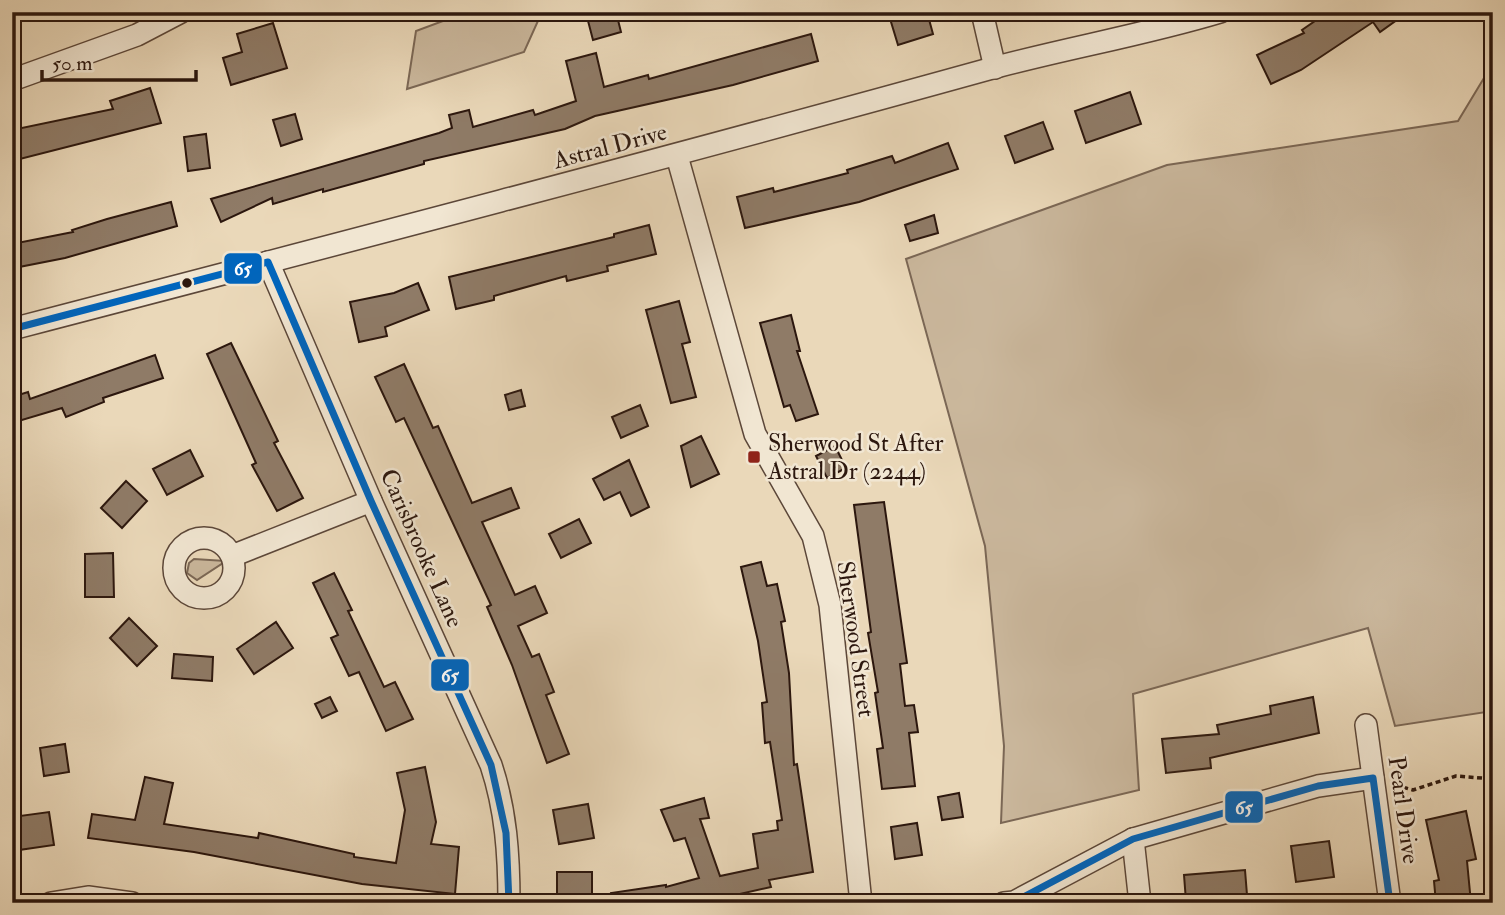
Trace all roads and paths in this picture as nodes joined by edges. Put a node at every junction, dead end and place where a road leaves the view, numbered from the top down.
1 (181, 12) edge
2 (982, 12) edge
3 (1220, 12) edge
4 (995, 68) junction
5 (12, 80) edge
6 (677, 156) junction
7 (268, 262) junction
8 (12, 329) edge
9 (371, 501) junction
10 (232, 556) dead end
11 (1366, 725) dead end
12 (1373, 778) junction
13 (1493, 779) edge
14 (1133, 839) junction
15 (88, 900) edge
16 (51, 903) edge
17 (132, 903) edge
18 (509, 903) edge
19 (861, 903) edge
20 (1004, 903) edge
21 (1140, 903) edge
22 (1390, 903) edge

1 - 5 street
2 - 4 street
3 - 4 street, Astral Drive
4 - 6 street, Astral Drive
6 - 7 street, Astral Drive
6 - 19 street, Sherwood Street
7 - 8 street, Astral Drive
7 - 9 street, Carisbrooke Lane
9 - 10 street
9 - 18 street, Carisbrooke Lane
11 - 12 street, Pearl Drive
12 - 13 path
12 - 14 street
12 - 22 street, Pearl Drive
14 - 20 street
14 - 21 street
15 - 16 street
15 - 17 street

